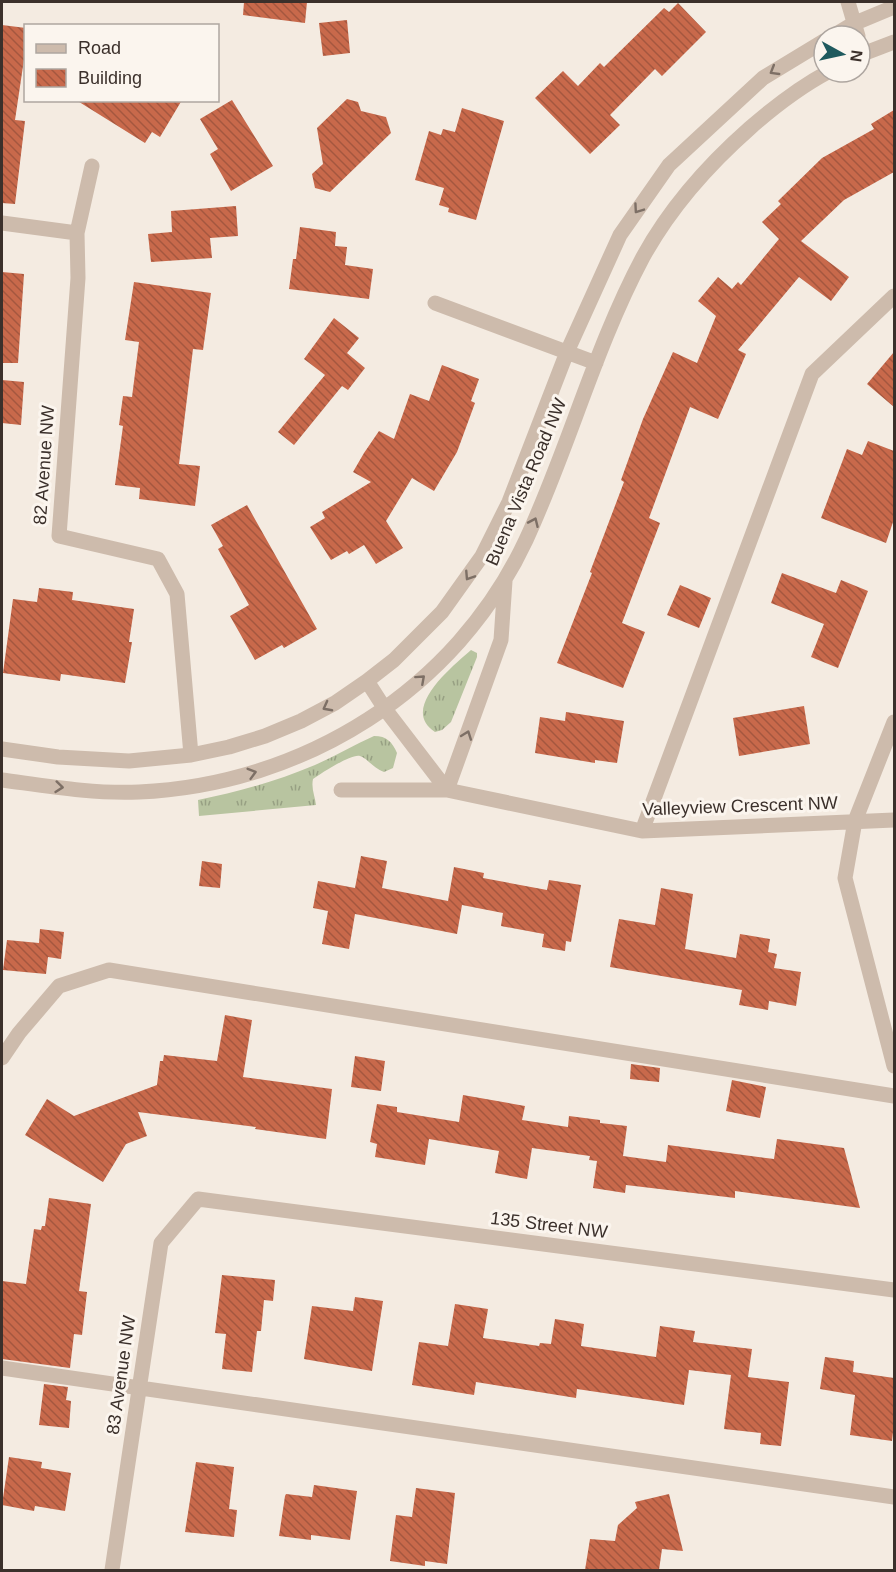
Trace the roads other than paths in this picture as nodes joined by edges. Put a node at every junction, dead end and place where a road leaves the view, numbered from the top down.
1 (848, 2) edge
2 (894, 8) edge
3 (854, 24) edge
4 (866, 24) edge
5 (894, 42) edge
6 (872, 47) edge
7 (812, 48) edge
8 (812, 80) edge
9 (92, 166) dead end
10 (2, 223) edge
11 (77, 233) junction
12 (894, 296) edge
13 (435, 303) dead end
14 (567, 352) junction
15 (596, 363) junction
16 (505, 581) junction
17 (367, 681) junction
18 (385, 709) junction
19 (894, 722) edge
20 (2, 749) edge
21 (191, 755) junction
22 (2, 780) edge
23 (341, 790) dead end
24 (447, 790) junction
25 (894, 820) edge
26 (855, 821) junction
27 (642, 831) junction
28 (2, 1058) edge
29 (894, 1066) edge
30 (894, 1096) edge
31 (198, 1199) joint
32 (894, 1290) edge
33 (2, 1368) edge
34 (139, 1389) junction
35 (894, 1497) edge
36 (112, 1570) edge

1 - 3 street
2 - 4 street
5 - 6 street
7 -> 14 street, Buena Vista Road NW
8 - 15 street, Buena Vista Road NW
9 - 11 street, 82 Avenue NW
10 - 11 street
11 - 21 street, 82 Avenue NW
12 - 27 street
13 - 14 street
14 - 15 street
14 -> 17 street, Buena Vista Road NW
16 -> 15 street, Buena Vista Road NW
18 -> 16 street, Buena Vista Road NW
24 -> 16 street
17 - 18 street
17 -> 21 street, Buena Vista Road NW
22 -> 18 street, Buena Vista Road NW
18 - 24 street
19 - 26 street
20 - 21 street, Buena Vista Road NW
23 - 24 street, Valleyview Crescent NW
24 - 27 street, Valleyview Crescent NW
25 - 26 street, Valleyview Crescent NW
26 - 27 street, Valleyview Crescent NW
26 - 29 street
28 - 30 street
31 - 32 street, 135 Street NW
31 - 34 street, 83 Avenue NW
33 - 34 street
34 - 35 street
34 - 36 street, 83 Avenue NW

